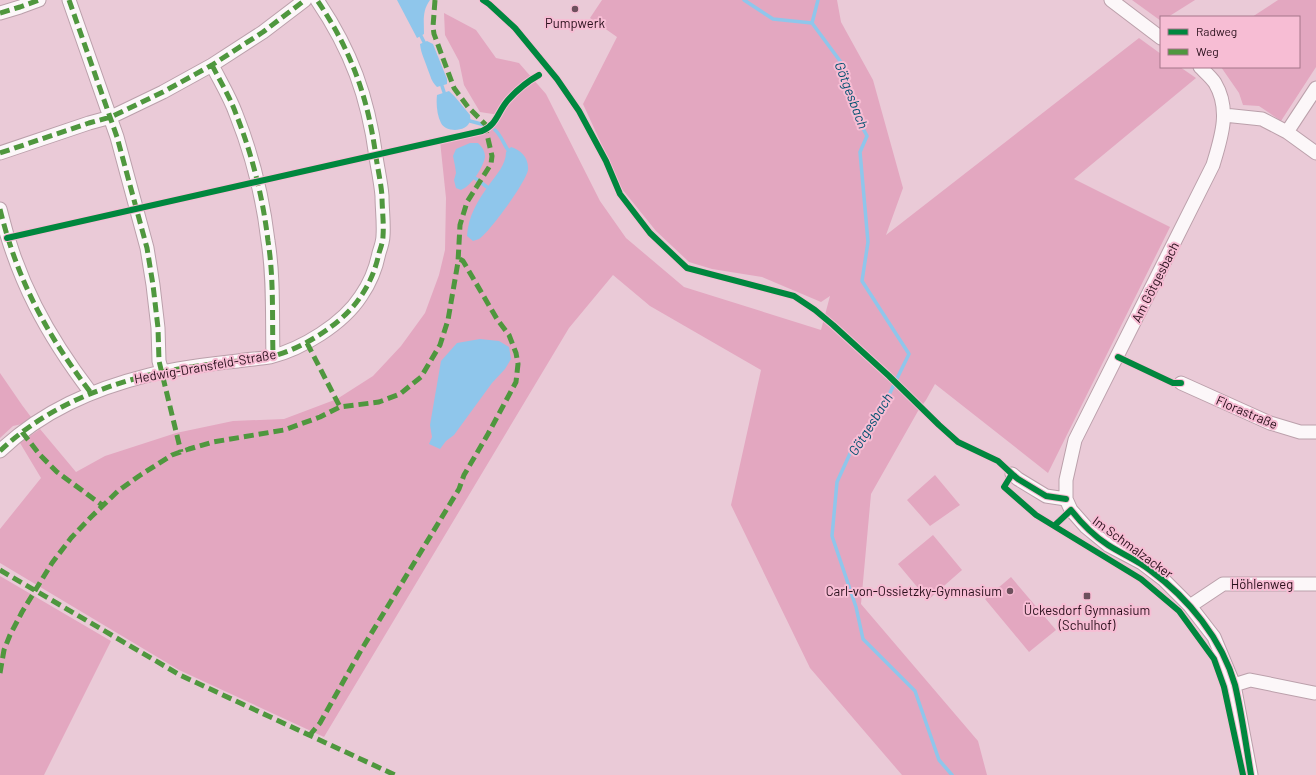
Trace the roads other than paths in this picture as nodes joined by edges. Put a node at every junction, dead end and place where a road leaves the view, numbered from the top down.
1 (39, 0) edge
2 (69, 0) edge
3 (305, 0) edge
4 (317, 0) edge
5 (1111, 0) edge
6 (0, 13) edge
7 (1160, 37) edge
8 (212, 66) junction
9 (1201, 68) edge
10 (1316, 88) edge
11 (1224, 115) junction
12 (111, 118) junction
13 (1288, 132) junction
14 (0, 153) edge
15 (1316, 153) edge
16 (0, 209) edge
17 (4, 239) edge
18 (273, 356) junction
19 (162, 372) junction
20 (1181, 383) dead end
21 (91, 393) junction
22 (1316, 432) edge
23 (0, 451) edge
24 (1012, 474) dead end
25 (1066, 500) junction
26 (1316, 584) edge
27 (1190, 606) junction
28 (1234, 684) junction
29 (1314, 693) dead end
30 (1251, 775) edge

1 - 6 street
2 - 12 street
3 - 8 street
4 - 18 street, Hedwig-Dransfeld-Straße
5 - 7 street
8 - 12 street
8 - 18 street
9 - 11 street, Am Götgesbach
10 - 13 street
11 - 13 street
11 - 25 street, Am Götgesbach
12 - 14 street
12 - 19 street
13 - 15 street
16 - 17 street
17 - 21 street
18 - 19 street, Hedwig-Dransfeld-Straße
19 - 21 street, Hedwig-Dransfeld-Straße
20 - 22 street, Florastraße
21 - 23 street, Hedwig-Dransfeld-Straße
24 - 25 street
25 - 27 street, Im Schmalzacker
26 - 27 street, Höhlenweg
27 - 28 street, Im Schmalzacker
28 - 29 street
28 - 30 street, Im Schmalzacker

